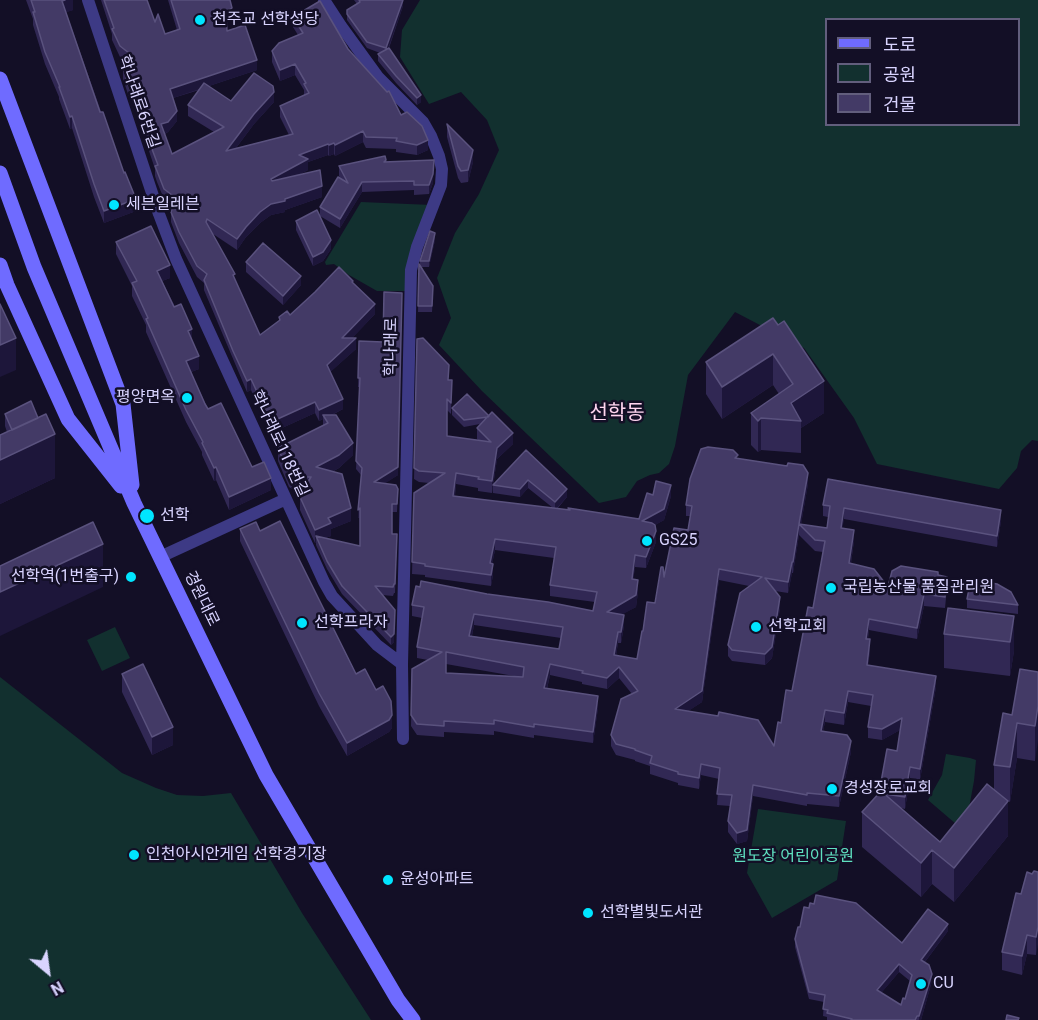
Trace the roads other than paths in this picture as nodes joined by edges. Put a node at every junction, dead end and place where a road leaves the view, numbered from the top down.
1 (88, 0) edge
2 (324, 0) edge
3 (0, 79) edge
4 (0, 173) edge
5 (159, 214) joint
6 (0, 266) edge
7 (4, 286) edge
8 (286, 499) junction
9 (134, 503) junction
10 (160, 557) junction
11 (402, 664) junction
12 (403, 739) dead end
13 (413, 1020) edge

1 - 5 street, 학나래로6번길
2 - 11 street, 학나래로
3 - 9 main road
4 - 9 main road, 경원대로
5 - 8 street, 학나래로118번길
6 - 7 main road
7 - 9 main road
8 - 10 street
8 - 11 street, 학나래로118번길
9 - 10 main road, 경원대로
10 - 13 main road, 경원대로
11 - 12 street, 학나래로

